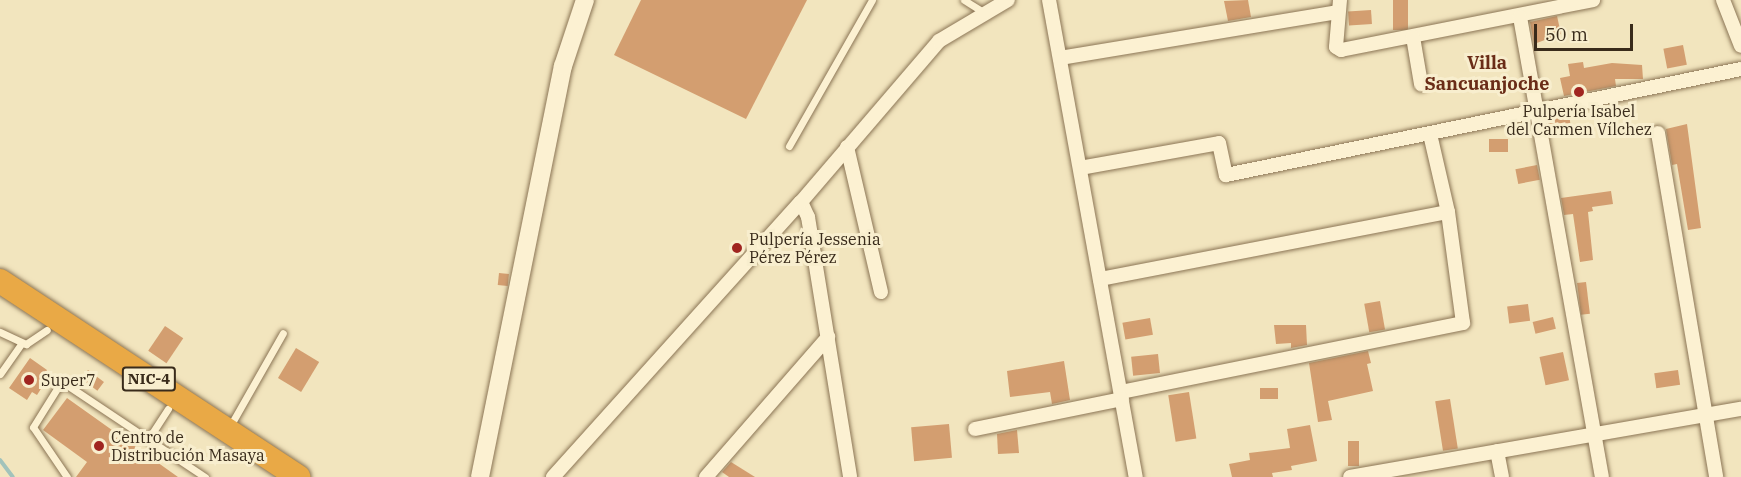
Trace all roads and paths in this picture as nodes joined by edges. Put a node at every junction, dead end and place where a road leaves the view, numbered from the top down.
1 (585, 0) edge
2 (872, 0) edge
3 (964, 0) edge
4 (1008, 0) edge
5 (1049, 0) edge
6 (1593, 0) edge
7 (1723, 0) edge
8 (1338, 6) edge
9 (983, 12) junction
10 (1520, 16) junction
11 (1413, 37) junction
12 (1741, 46) edge
13 (1060, 58) junction
14 (1741, 69) edge
15 (1420, 84) dead end
16 (1538, 113) junction
17 (1658, 133) dead end
18 (1430, 134) junction
19 (789, 146) dead end
20 (847, 147) junction
21 (1080, 168) junction
22 (801, 202) junction
23 (1448, 212) junction
24 (1100, 279) junction
25 (0, 281) edge
26 (881, 292) dead end
27 (0, 299) edge
28 (47, 330) junction
29 (0, 332) edge
30 (283, 333) dead end
31 (828, 337) junction
32 (21, 344) junction
33 (0, 374) edge
34 (1121, 396) junction
35 (168, 409) junction
36 (1741, 409) edge
37 (1706, 413) junction
38 (975, 429) dead end
39 (228, 431) junction
40 (1594, 434) junction
41 (148, 438) junction
42 (1497, 451) junction
43 (1397, 473) edge
44 (67, 477) edge
45 (205, 477) edge
46 (271, 477) edge
47 (298, 477) edge
48 (480, 477) edge
49 (553, 477) edge
50 (706, 477) edge
51 (850, 477) edge
52 (1136, 477) edge
53 (1350, 477) edge
54 (1502, 477) edge
55 (1602, 477) edge
56 (1716, 477) edge

1 - 48 street
2 - 19 lane
3 - 9 lane
4 - 9 street
5 - 13 street
6 - 10 street
7 - 12 street
8 - 11 street
8 - 13 street
9 - 20 street
10 - 11 street
10 - 16 street
11 - 15 street
13 - 21 street
14 - 16 street
16 - 18 street
16 - 40 street
17 - 37 street
18 - 21 street
18 - 23 street
20 - 22 street
20 - 26 street
21 - 24 street
22 - 31 street
22 - 49 street
23 - 24 street
23 - 34 street
24 - 34 street
25 - 39 highway, NIC-4
27 - 28 highway, NIC-4
28 - 32 lane
28 - 35 highway, NIC-4
29 - 32 lane
30 - 39 lane
31 - 50 street
31 - 51 street
32 - 33 lane
34 - 38 street
34 - 52 street
35 - 41 lane
35 - 46 highway, NIC-4
36 - 37 street
37 - 40 street
37 - 56 street
39 - 47 highway, NIC-4
40 - 42 street
40 - 55 street
41 - 44 lane
41 - 45 lane
42 - 43 street
42 - 54 street
43 - 53 street

